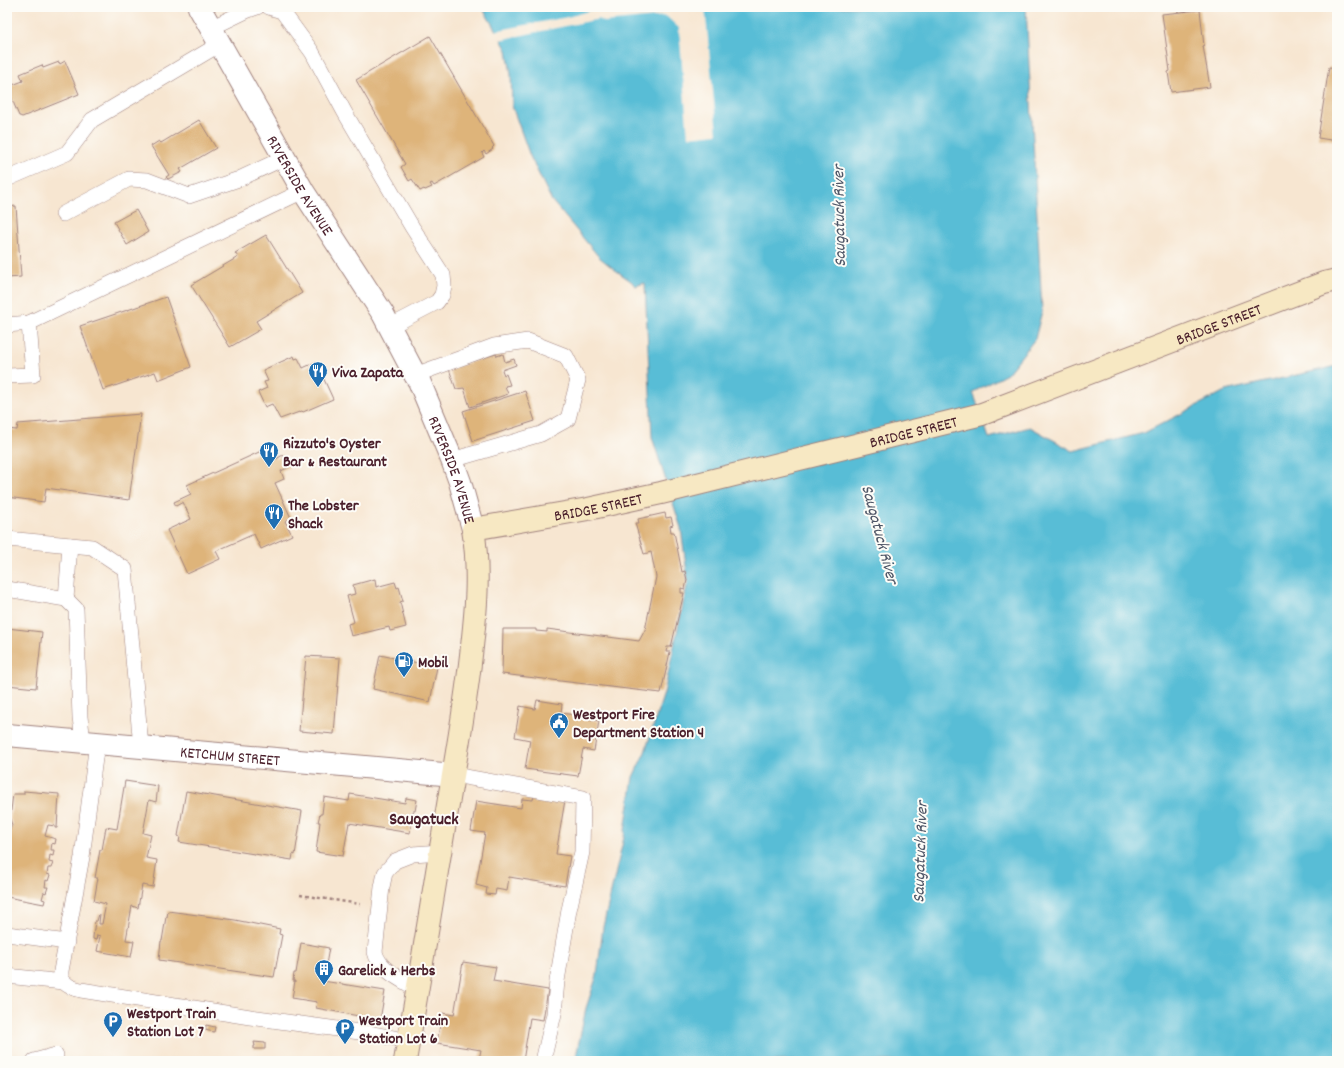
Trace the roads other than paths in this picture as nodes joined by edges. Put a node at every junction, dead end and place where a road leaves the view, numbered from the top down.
1 (199, 7) edge
2 (257, 7) edge
3 (268, 7) edge
4 (215, 36) junction
5 (284, 158) junction
6 (7, 179) edge
7 (303, 191) junction
8 (63, 214) dead end
9 (1337, 280) edge
10 (29, 323) junction
11 (7, 325) edge
12 (389, 327) junction
13 (414, 375) junction
14 (7, 376) edge
15 (452, 460) junction
16 (473, 529) junction
17 (7, 540) edge
18 (70, 545) junction
19 (7, 590) edge
20 (66, 599) junction
21 (7, 735) edge
22 (90, 742) junction
23 (141, 747) junction
24 (454, 775) junction
25 (440, 852) junction
26 (7, 934) edge
27 (67, 942) junction
28 (7, 976) edge
29 (63, 982) junction
30 (417, 989) junction
31 (407, 1051) edge
32 (56, 1056) dead end
33 (34, 1061) edge
34 (543, 1061) edge

1 - 4 street, RIVERSIDE AVENUE
2 - 4 lane
3 - 12 lane
4 - 5 street, RIVERSIDE AVENUE
4 - 6 lane
5 - 7 street, RIVERSIDE AVENUE
5 - 8 lane
7 - 10 lane
7 - 12 street, RIVERSIDE AVENUE
9 - 16 main road, BRIDGE STREET
10 - 11 lane
10 - 14 lane
12 - 13 street, RIVERSIDE AVENUE
13 - 15 street, RIVERSIDE AVENUE
13 - 15 lane
15 - 16 street, RIVERSIDE AVENUE
16 - 24 main road, RIVERSIDE AVENUE
17 - 18 lane
18 - 20 lane
18 - 23 lane
19 - 20 lane
20 - 22 lane
21 - 22 street, KETCHUM STREET
22 - 23 street, KETCHUM STREET
22 - 27 lane
23 - 24 street, KETCHUM STREET
24 - 25 main road, RIVERSIDE AVENUE
24 - 34 lane
25 - 30 main road, RIVERSIDE AVENUE
25 - 30 lane
26 - 27 lane
27 - 29 lane
28 - 29 lane
29 - 31 lane
30 - 31 main road, RIVERSIDE AVENUE
32 - 33 lane

